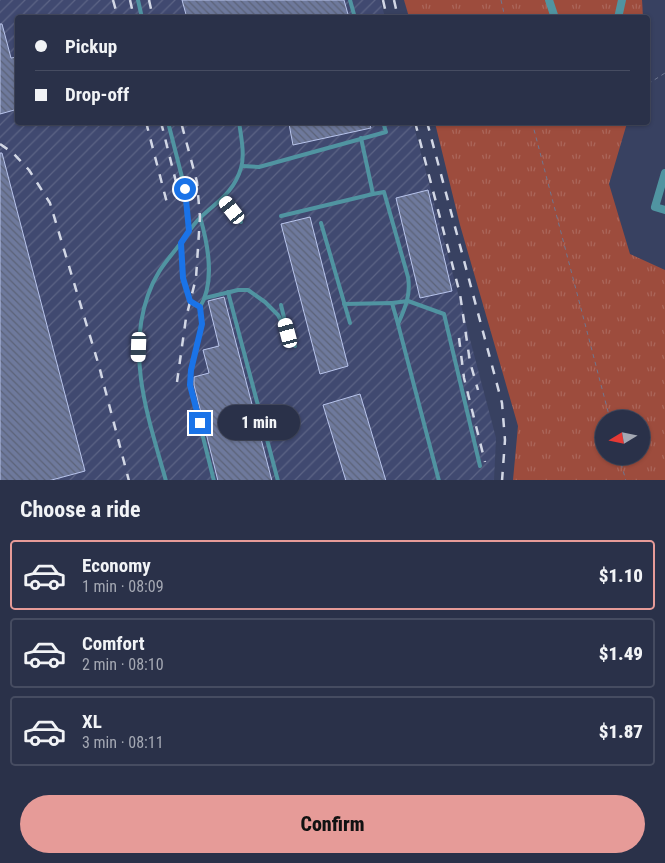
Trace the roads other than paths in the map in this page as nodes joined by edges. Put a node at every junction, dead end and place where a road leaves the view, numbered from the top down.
1 (138, 0) edge
2 (350, 0) edge
3 (549, 0) edge
4 (622, 0) edge
5 (141, 15) edge
6 (354, 15) edge
7 (554, 15) edge
8 (619, 15) edge
9 (169, 125) edge
10 (239, 125) edge
11 (385, 125) edge
12 (361, 138) junction
13 (242, 166) junction
14 (665, 173) edge
15 (373, 194) junction
16 (223, 199) junction
17 (665, 210) edge
18 (281, 216) dead end
19 (200, 217) junction
20 (241, 222) dead end
21 (321, 223) dead end
22 (189, 231) junction
23 (181, 243) junction
24 (228, 292) junction
25 (205, 298) junction
26 (408, 301) junction
27 (392, 303) junction
28 (344, 304) junction
29 (280, 305) dead end
30 (200, 307) junction
31 (350, 323) dead end
32 (398, 324) junction
33 (288, 333) junction
34 (295, 346) dead end
35 (480, 466) dead end
36 (166, 480) edge
37 (214, 480) edge
38 (278, 480) edge
39 (439, 480) edge

1 - 5 lane
2 - 6 lane
3 - 7 street
4 - 8 street
9 - 22 lane
10 - 13 lane
11 - 12 lane
12 - 13 lane
12 - 15 lane
13 - 16 lane
14 - 17 street
15 - 18 lane
15 - 26 lane
16 - 19 lane
16 - 20 lane
19 - 22 lane
19 - 25 lane
21 - 28 lane
22 - 23 lane
23 - 30 lane
23 - 36 lane
24 - 25 lane
24 - 33 lane
24 - 38 lane
25 - 30 lane
26 - 27 lane
26 - 32 lane
26 - 35 lane
27 - 28 lane
27 - 32 lane
28 - 31 lane
29 - 33 lane
30 - 37 lane
32 - 39 lane
33 - 34 lane

